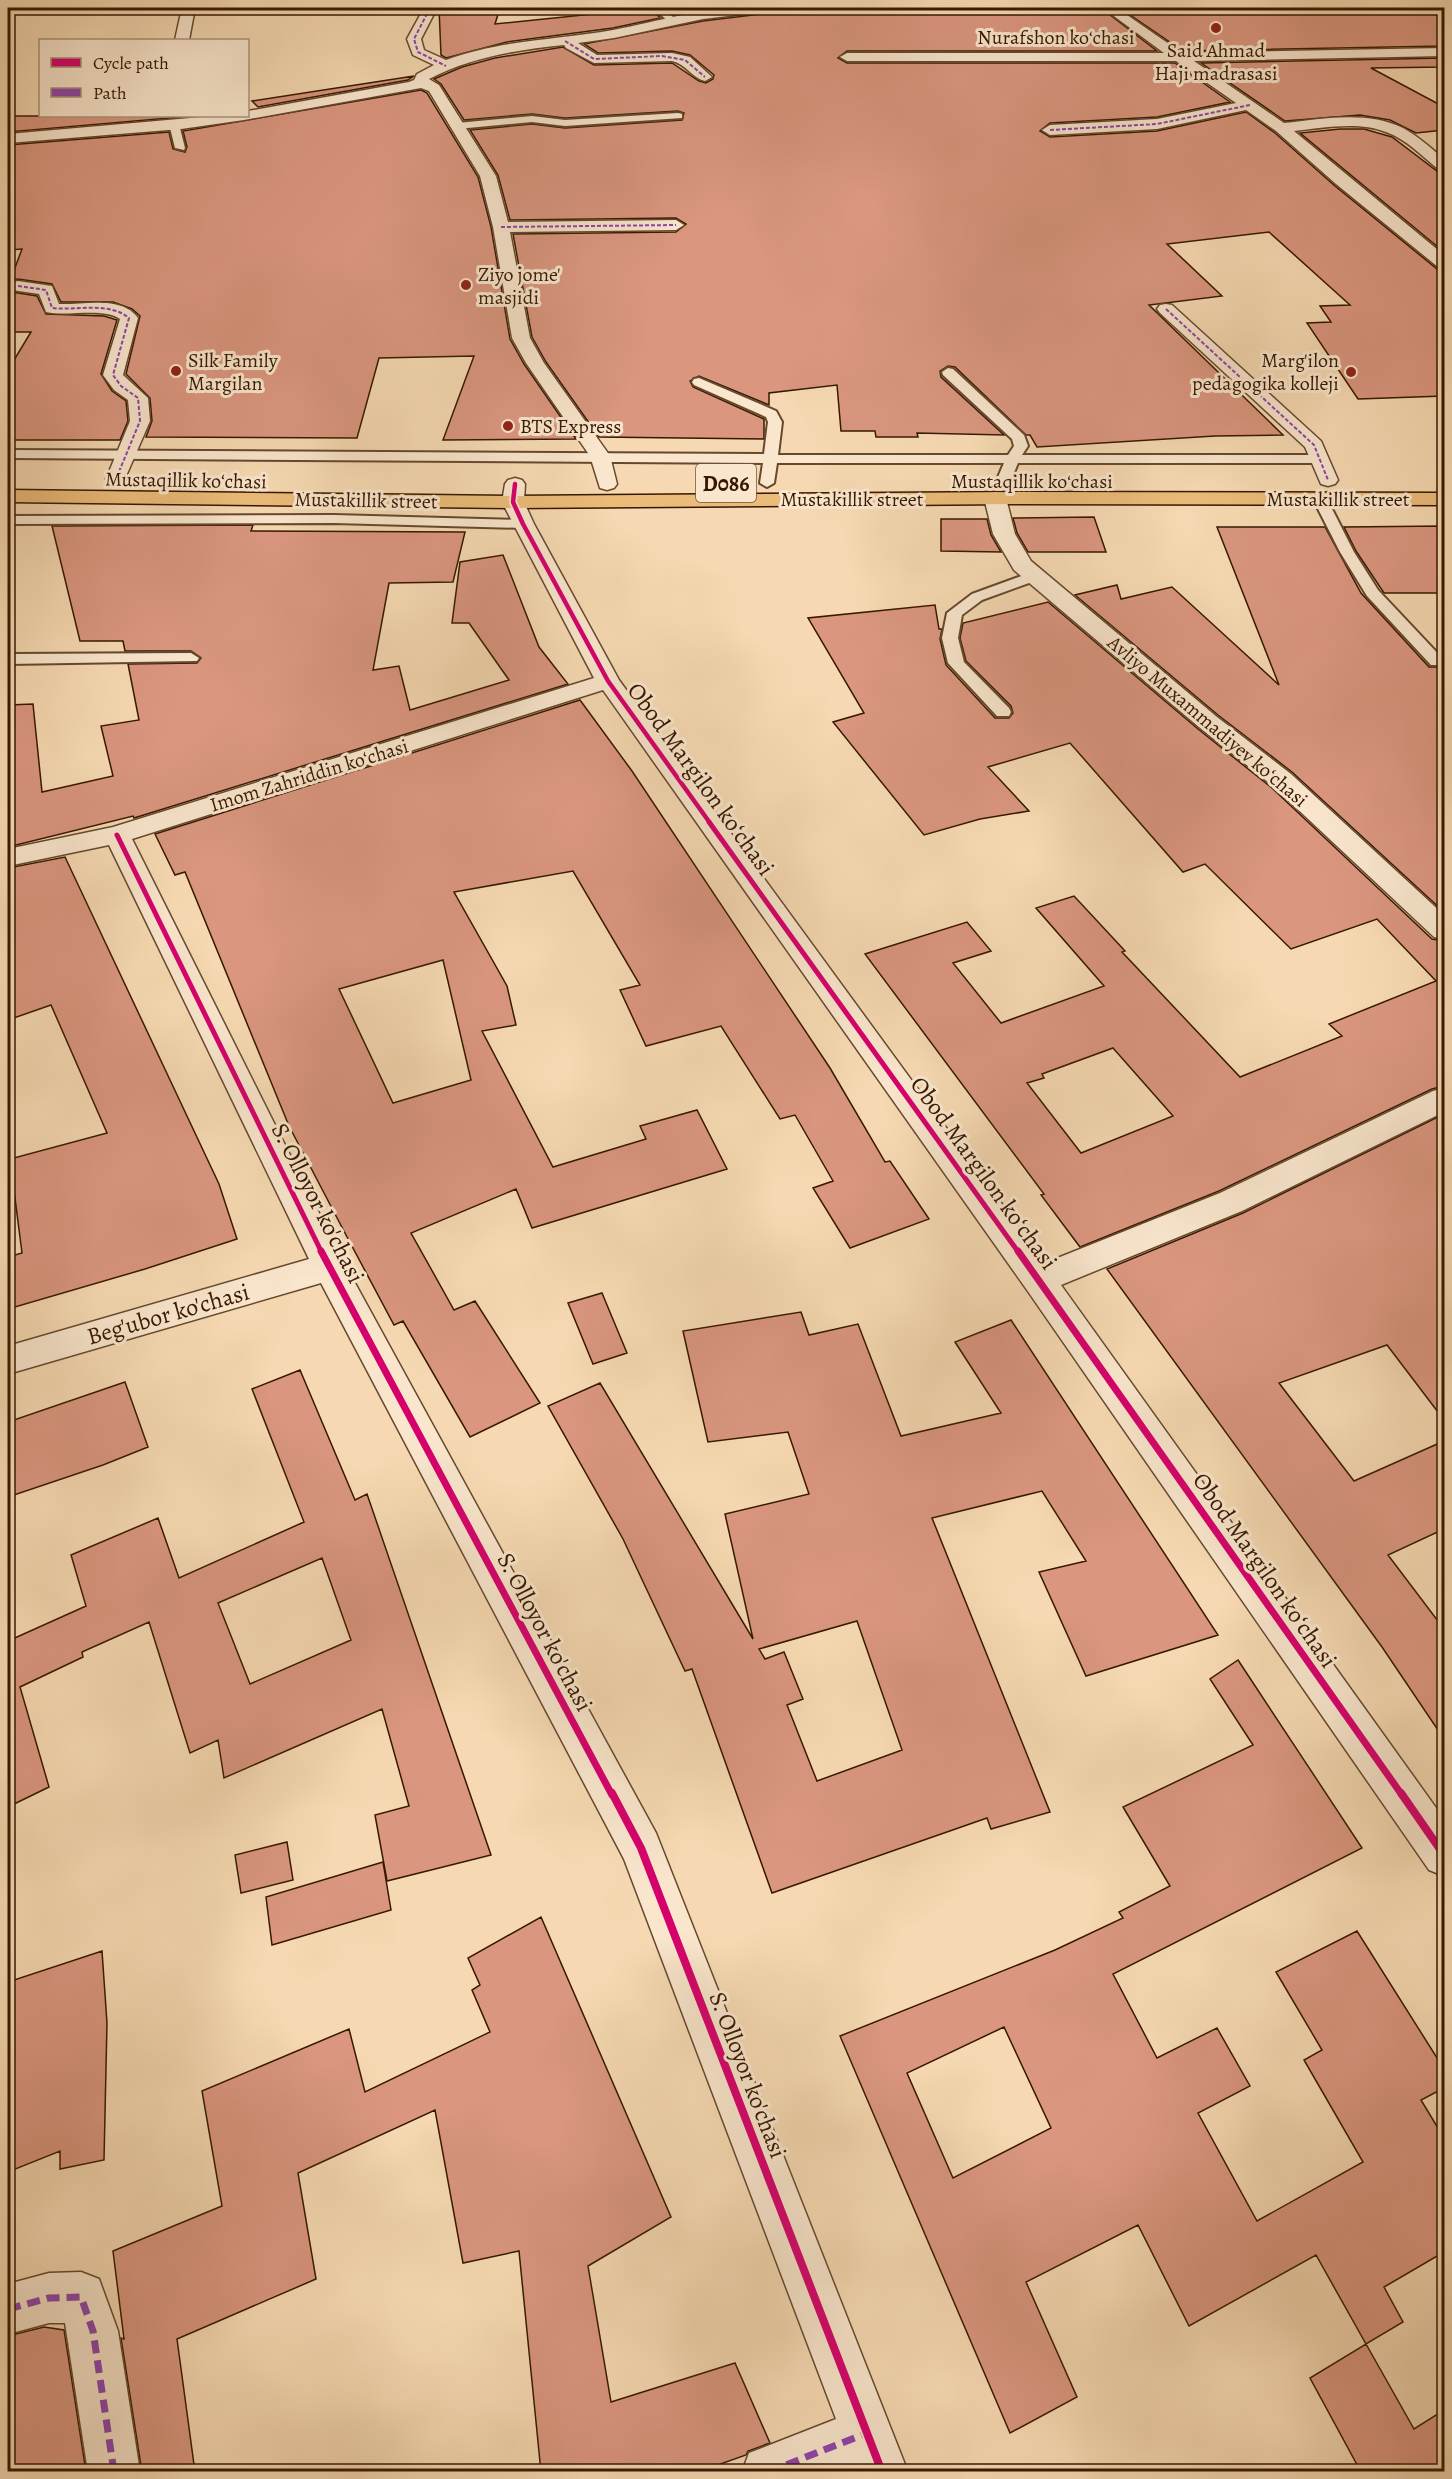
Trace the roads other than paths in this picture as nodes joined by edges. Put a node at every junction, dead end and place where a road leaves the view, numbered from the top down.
1 (188, 8) edge
2 (430, 8) edge
3 (657, 8) edge
4 (761, 8) edge
5 (1109, 8) edge
6 (673, 21) junction
7 (182, 39) edge
8 (565, 41) junction
9 (1444, 52) edge
10 (846, 57) dead end
11 (1180, 57) junction
12 (446, 66) junction
13 (705, 77) dead end
14 (421, 82) junction
15 (1250, 105) junction
16 (249, 114) edge
17 (678, 116) dead end
18 (223, 117) edge
19 (178, 121) edge
20 (457, 126) junction
21 (1281, 128) junction
22 (1050, 130) dead end
23 (1435, 136) dead end
24 (1408, 138) junction
25 (8, 139) edge
26 (180, 148) dead end
27 (1444, 166) edge
28 (676, 225) dead end
29 (501, 227) junction
30 (1444, 262) edge
31 (18, 286) dead end
32 (1166, 309) dead end
33 (948, 372) dead end
34 (699, 382) dead end
35 (8, 454) edge
36 (126, 454) junction
37 (600, 456) junction
38 (772, 458) junction
39 (1319, 459) junction
40 (1012, 460) junction
41 (8, 478) edge
42 (116, 479) junction
43 (1444, 479) edge
44 (767, 483) junction
45 (607, 484) junction
46 (1324, 489) junction
47 (999, 490) junction
48 (8, 496) edge
49 (1444, 499) edge
50 (517, 503) junction
51 (8, 520) edge
52 (1035, 576) junction
53 (190, 658) dead end
54 (8, 659) edge
55 (1437, 662) dead end
56 (608, 681) junction
57 (1003, 712) dead end
58 (117, 835) junction
59 (8, 857) edge
60 (1444, 930) edge
61 (1444, 1099) edge
62 (329, 1267) junction
63 (1040, 1280) junction
64 (8, 1360) edge
65 (1444, 1855) edge
66 (8, 2309) edge
67 (875, 2452) edge
68 (114, 2472) edge
69 (768, 2472) edge

1 - 7 street
2 - 12 street
3 - 6 lane
4 - 6 street
5 - 11 street
6 - 8 street
8 - 12 street
8 - 13 street
9 - 11 street, Nurafshon koʻchasi
10 - 11 street, Nurafshon koʻchasi
11 - 15 street
12 - 14 street
14 - 16 street
14 - 20 street
15 - 21 street
15 - 22 street
17 - 20 lane
18 - 19 street
19 - 25 street
19 - 26 lane
20 - 29 street
21 - 24 street
21 - 30 street
23 - 24 street
24 - 27 street
28 - 29 street
29 - 37 street
31 - 36 street
32 - 39 street
33 - 40 lane
34 - 38 lane
35 - 36 lane
36 - 37 lane
36 - 42 street
37 - 38 lane
37 - 45 street
38 - 40 lane
38 - 44 lane
39 - 40 lane
39 - 46 street
40 - 47 lane
41 - 42 main road, Mustaqillik koʻchasi / D086
42 - 50 main road, Mustaqillik koʻchasi / D086
43 - 46 main road, D086
44 - 45 main road, Mustaqillik koʻchasi / D086
44 - 47 main road, Mustaqillik koʻchasi / D086
45 - 50 main road, Mustaqillik koʻchasi / D086
46 - 47 main road, Mustakillik street / D086
46 - 49 main road, Mustakillik street / D086
46 - 55 lane
47 - 50 main road, Mustakillik street / D086
47 - 52 street, Avliyo Muxammadiyev koʻchasi
48 - 50 main road, Mustakillik street / D086
50 - 51 lane
50 - 56 street, Obod Margilon koʻchasi
52 - 57 lane
52 - 60 street, Avliyo Muxammadiyev koʻchasi
53 - 54 lane
56 - 58 street, Imom Zahriddin koʻchasi
56 - 63 street, Obod Margilon koʻchasi
58 - 59 street, Imom Zahriddin koʻchasi
58 - 62 street, S. Olloyor ko'chasi
61 - 63 street
62 - 64 street, Beg'ubor ko'chasi
62 - 67 street, S. Olloyor ko'chasi
63 - 65 street, Obod Margilon koʻchasi
66 - 68 street
67 - 69 street

